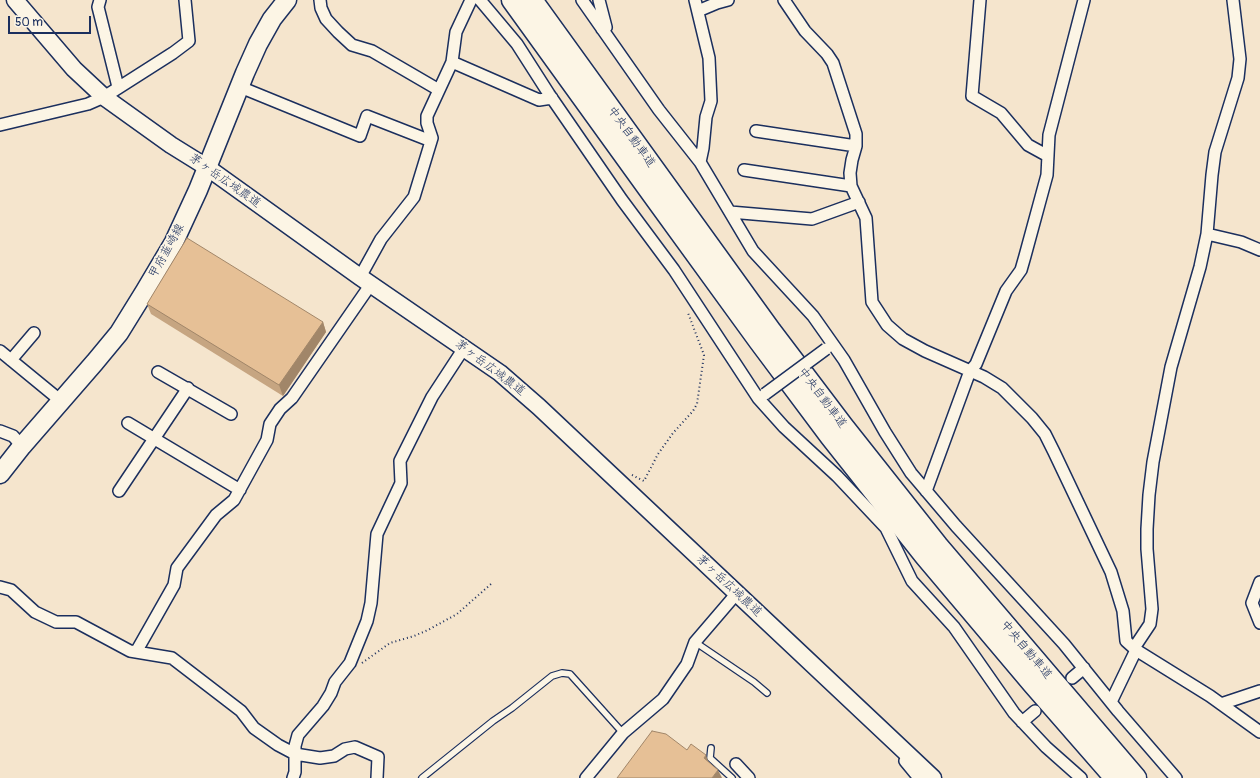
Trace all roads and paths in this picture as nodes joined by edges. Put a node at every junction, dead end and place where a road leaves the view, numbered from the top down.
1 (14, 0) edge
2 (100, 0) edge
3 (185, 0) edge
4 (287, 0) edge
5 (320, 0) edge
6 (471, 0) edge
7 (480, 0) edge
8 (507, 0) edge
9 (512, 0) edge
10 (532, 0) edge
11 (582, 0) edge
12 (599, 0) edge
13 (728, 0) edge
14 (784, 0) edge
15 (980, 0) edge
16 (1084, 0) edge
17 (1234, 0) edge
18 (696, 6) edge
19 (602, 29) junction
20 (546, 47) junction
21 (452, 62) junction
22 (118, 87) junction
23 (240, 87) junction
24 (439, 90) junction
25 (104, 97) junction
26 (552, 98) junction
27 (0, 125) edge
28 (756, 131) dead end
29 (431, 141) junction
30 (856, 146) junction
31 (1048, 156) junction
32 (700, 162) junction
33 (208, 168) junction
34 (744, 170) dead end
35 (851, 186) junction
36 (859, 202) junction
37 (730, 212) junction
38 (1207, 234) junction
39 (1260, 250) edge
40 (365, 281) junction
41 (691, 297) junction
42 (34, 333) dead end
43 (830, 347) junction
44 (464, 348) junction
45 (0, 351) edge
46 (11, 360) junction
47 (970, 371) junction
48 (158, 372) dead end
49 (188, 388) junction
50 (761, 396) junction
51 (61, 401) junction
52 (231, 414) dead end
53 (128, 424) dead end
54 (0, 431) edge
55 (154, 439) junction
56 (22, 446) junction
57 (0, 474) edge
58 (617, 481) junction
59 (240, 490) junction
60 (119, 491) dead end
61 (926, 491) junction
62 (1260, 582) edge
63 (491, 584) dead end
64 (0, 587) edge
65 (737, 593) junction
66 (1260, 623) edge
67 (695, 642) junction
68 (1135, 649) junction
69 (136, 652) junction
70 (1084, 668) junction
71 (342, 673) junction
72 (1072, 678) dead end
73 (1260, 691) edge
74 (767, 693) dead end
75 (1111, 702) junction
76 (1221, 704) junction
77 (1035, 711) dead end
78 (1022, 722) junction
79 (1260, 732) edge
80 (623, 733) junction
81 (711, 748) dead end
82 (295, 754) junction
83 (908, 754) junction
84 (736, 764) dead end
85 (293, 778) edge
86 (377, 778) edge
87 (422, 778) edge
88 (586, 778) edge
89 (732, 778) edge
90 (749, 778) edge
91 (919, 778) edge
92 (933, 778) edge
93 (1081, 778) edge
94 (1115, 778) edge
95 (1136, 778) edge
96 (1176, 778) edge

1 - 25 street, 茅ヶ岳広域農道
2 - 22 street
3 - 22 street
4 - 23 main road, 甲府韮崎線
5 - 24 street
6 - 21 street
7 - 26 street
8 - 20 highway
9 - 20 highway, 中央自動車道
10 - 95 highway, 中央自動車道
11 - 19 street
12 - 19 street
13 - 18 street
14 - 30 street
15 - 31 street
16 - 31 street
17 - 38 street
18 - 32 street
19 - 32 street
20 - 94 highway, 中央自動車道
21 - 24 street
21 - 26 street
22 - 25 street
23 - 29 street
23 - 33 main road, 甲府韮崎線
24 - 29 street
25 - 27 street
25 - 33 street, 茅ヶ岳広域農道
26 - 41 street
28 - 30 street
29 - 40 street
30 - 35 street
31 - 47 street
32 - 37 street
33 - 40 street, 茅ヶ岳広域農道
33 - 51 main road, 甲府韮崎線
34 - 35 street
35 - 36 street
36 - 37 street
36 - 47 street
37 - 43 street
38 - 39 street
38 - 68 street
40 - 44 street, 茅ヶ岳広域農道
40 - 59 street
41 - 50 street
41 - 58 path
42 - 46 street
43 - 50 street, bridge
43 - 61 street
44 - 58 street, 茅ヶ岳広域農道
44 - 71 street
45 - 46 street
46 - 51 street
47 - 61 street
47 - 68 street
48 - 49 street
49 - 52 street
49 - 55 street
50 - 78 street
51 - 56 main road, 甲府韮崎線
53 - 55 street
54 - 56 street
55 - 59 street
55 - 60 street
56 - 57 main road, 甲府韮崎線
58 - 65 street, 茅ヶ岳広域農道
59 - 69 street
61 - 70 street
62 - 66 street
63 - 71 path
64 - 69 street
65 - 67 street
65 - 83 street, 茅ヶ岳広域農道
67 - 74 lane
67 - 80 street
68 - 75 street
68 - 76 street
69 - 82 street
70 - 72 street
70 - 75 street
71 - 82 street
73 - 76 street
75 - 96 street
76 - 79 street
77 - 78 street
78 - 93 street
80 - 87 lane
80 - 88 street
81 - 89 lane
82 - 85 street
82 - 86 street
83 - 91 street
83 - 92 street, 茅ヶ岳広域農道
84 - 90 street

